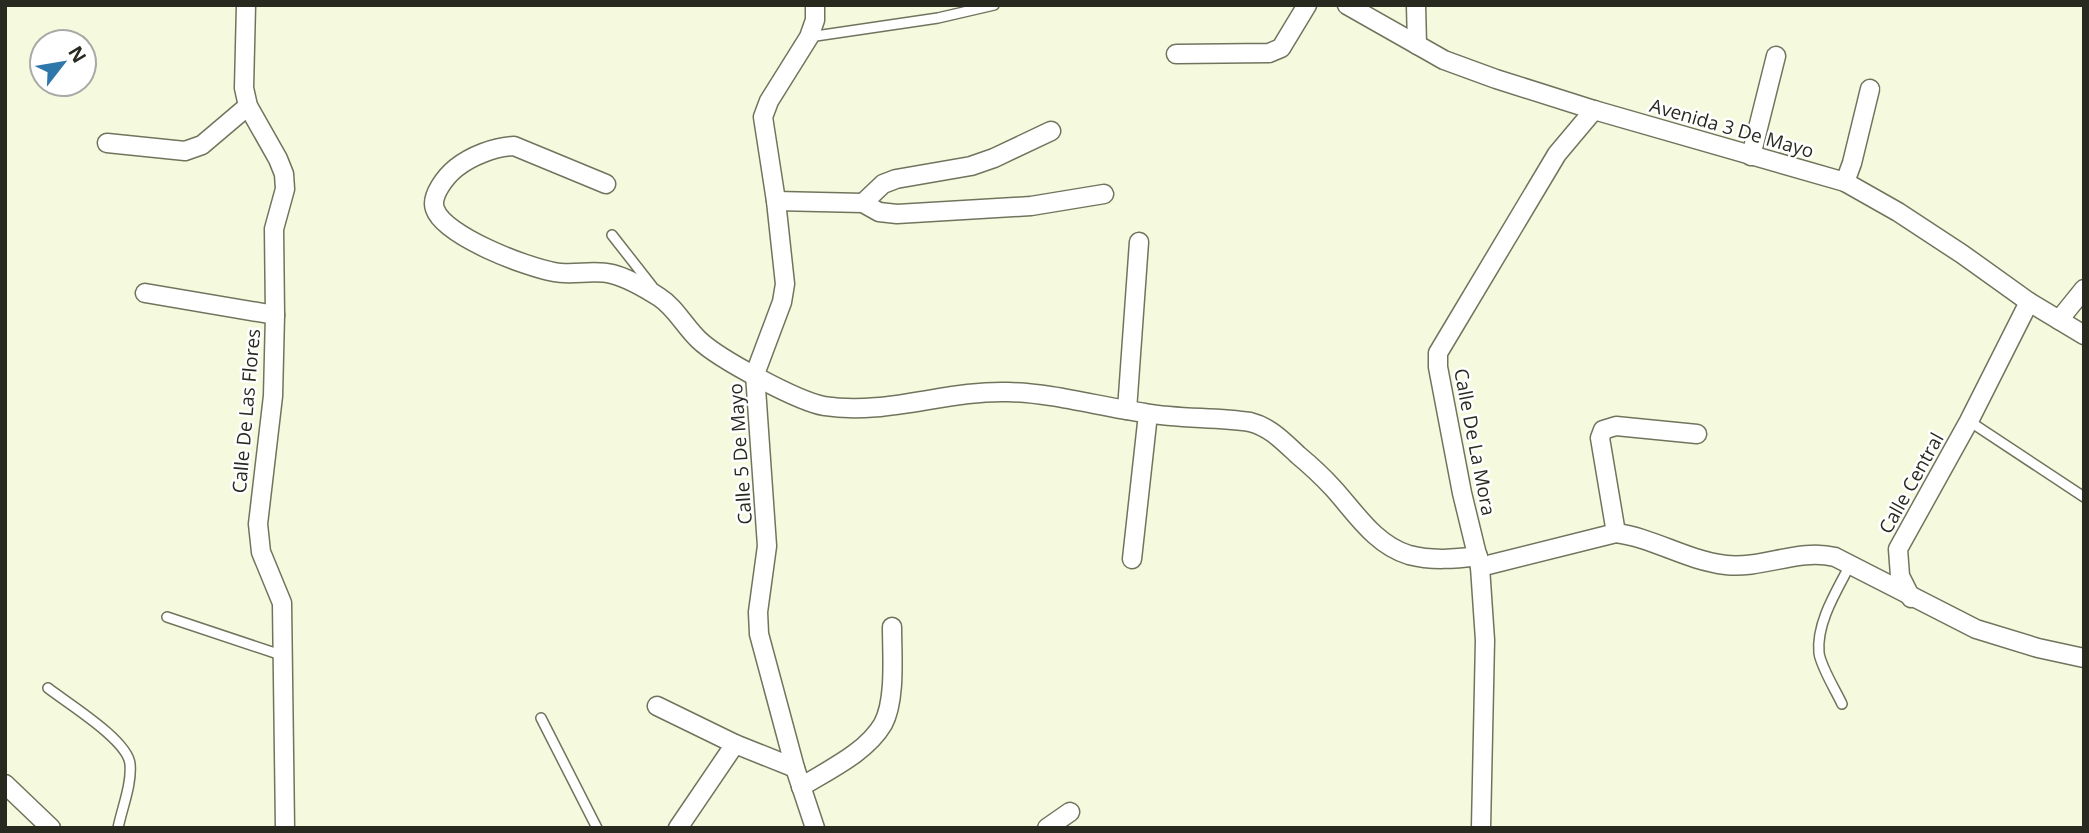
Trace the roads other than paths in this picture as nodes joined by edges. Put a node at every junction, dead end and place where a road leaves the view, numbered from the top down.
1 (246, 5) edge
2 (815, 5) edge
3 (993, 5) edge
4 (1307, 5) edge
5 (1347, 5) edge
6 (1416, 5) edge
7 (808, 37) junction
8 (1417, 45) junction
9 (1176, 54) dead end
10 (1776, 56) dead end
11 (1870, 89) dead end
12 (248, 106) junction
13 (1594, 110) junction
14 (1051, 131) dead end
15 (107, 144) dead end
16 (1751, 156) junction
17 (1845, 183) junction
18 (606, 184) dead end
19 (1104, 194) dead end
20 (776, 201) junction
21 (863, 203) junction
22 (612, 235) dead end
23 (1139, 242) dead end
24 (2084, 289) edge
25 (145, 293) dead end
26 (662, 298) junction
27 (2029, 302) junction
28 (275, 315) junction
29 (2059, 320) junction
30 (2084, 335) edge
31 (755, 374) junction
32 (1127, 410) junction
33 (1148, 414) junction
34 (1969, 421) junction
35 (1698, 435) dead end
36 (2084, 497) edge
37 (1616, 533) junction
38 (1132, 559) dead end
39 (1479, 562) junction
40 (1850, 565) junction
41 (1911, 598) junction
42 (167, 617) dead end
43 (892, 627) dead end
44 (281, 655) junction
45 (2084, 658) edge
46 (48, 688) dead end
47 (1842, 704) dead end
48 (657, 706) dead end
49 (541, 718) dead end
50 (735, 744) junction
51 (795, 768) junction
52 (5, 783) edge
53 (801, 787) junction
54 (1070, 812) dead end
55 (49, 827) edge
56 (118, 828) edge
57 (285, 828) edge
58 (597, 828) edge
59 (678, 828) edge
60 (815, 828) edge
61 (1047, 828) edge
62 (1481, 828) edge

1 - 12 street, Calle De Las Flores
2 - 7 street, Calle 5 De Mayo
3 - 7 lane
4 - 9 street
5 - 8 street, Avenida 3 De Mayo
6 - 8 street
7 - 20 street, Calle 5 De Mayo
8 - 13 street, Avenida 3 De Mayo
10 - 16 street
11 - 17 street
12 - 15 street
12 - 28 street, Calle De Las Flores
13 - 16 street, Avenida 3 De Mayo
13 - 39 street, Calle De La Mora
14 - 21 street
16 - 17 street, Avenida 3 De Mayo
17 - 27 street, Avenida 3 De Mayo
18 - 26 street
19 - 21 street
20 - 21 street
20 - 31 street, Calle 5 De Mayo
22 - 26 lane
23 - 32 street
24 - 29 street
25 - 28 street
26 - 31 street
27 - 29 street, Avenida 3 De Mayo
27 - 34 street, Calle Central
28 - 44 street, Calle De Las Flores
29 - 30 street, Avenida 3 De Mayo
31 - 32 street
31 - 51 street, Calle 5 De Mayo
32 - 33 street
33 - 38 street
33 - 39 street
34 - 36 lane
34 - 41 street, Calle Central
35 - 37 street
37 - 39 street
37 - 40 street
39 - 62 street, Calle De La Mora
40 - 41 street
40 - 47 lane
41 - 45 street
42 - 44 lane
43 - 53 street
44 - 57 street, Calle De Las Flores
46 - 56 lane
48 - 50 street
49 - 58 lane
50 - 51 street
50 - 59 street
51 - 53 street, Calle 5 De Mayo
52 - 55 street
53 - 60 street, Calle 5 De Mayo
54 - 61 street

